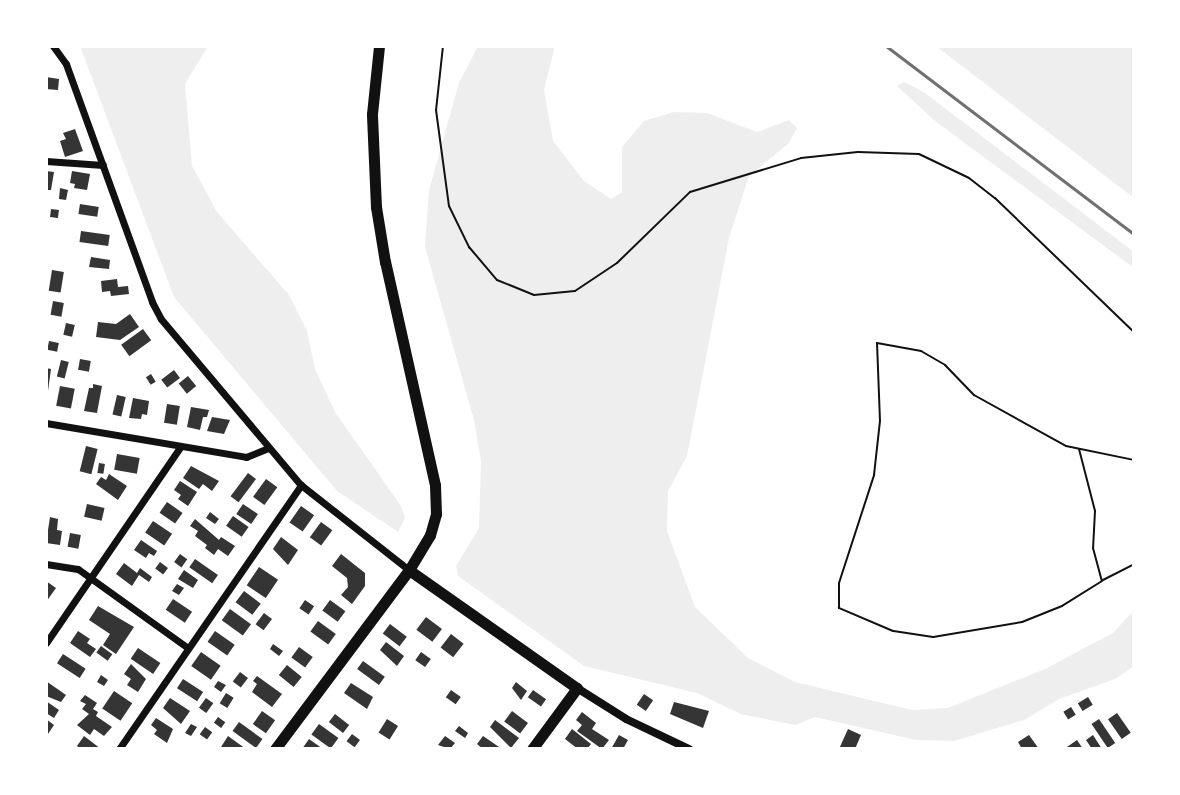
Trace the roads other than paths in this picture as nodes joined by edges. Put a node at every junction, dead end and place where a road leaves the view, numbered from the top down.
1 (379, 46) edge
2 (55, 47) edge
3 (46, 161) edge
4 (103, 165) junction
5 (46, 423) edge
6 (180, 447) junction
7 (268, 448) junction
8 (301, 485) junction
9 (46, 564) edge
10 (409, 570) junction
11 (91, 578) junction
12 (46, 643) edge
13 (188, 648) junction
14 (577, 688) junction
15 (119, 749) edge
16 (275, 749) edge
17 (532, 749) edge
18 (689, 749) edge

1 - 10 main road
2 - 4 street
3 - 4 street
4 - 7 street
5 - 6 street
6 - 7 street
6 - 11 street
7 - 8 street
8 - 10 street
8 - 13 street
9 - 11 street
10 - 14 main road
10 - 16 main road
11 - 12 street
11 - 13 street
13 - 15 street
14 - 17 main road
14 - 18 street

